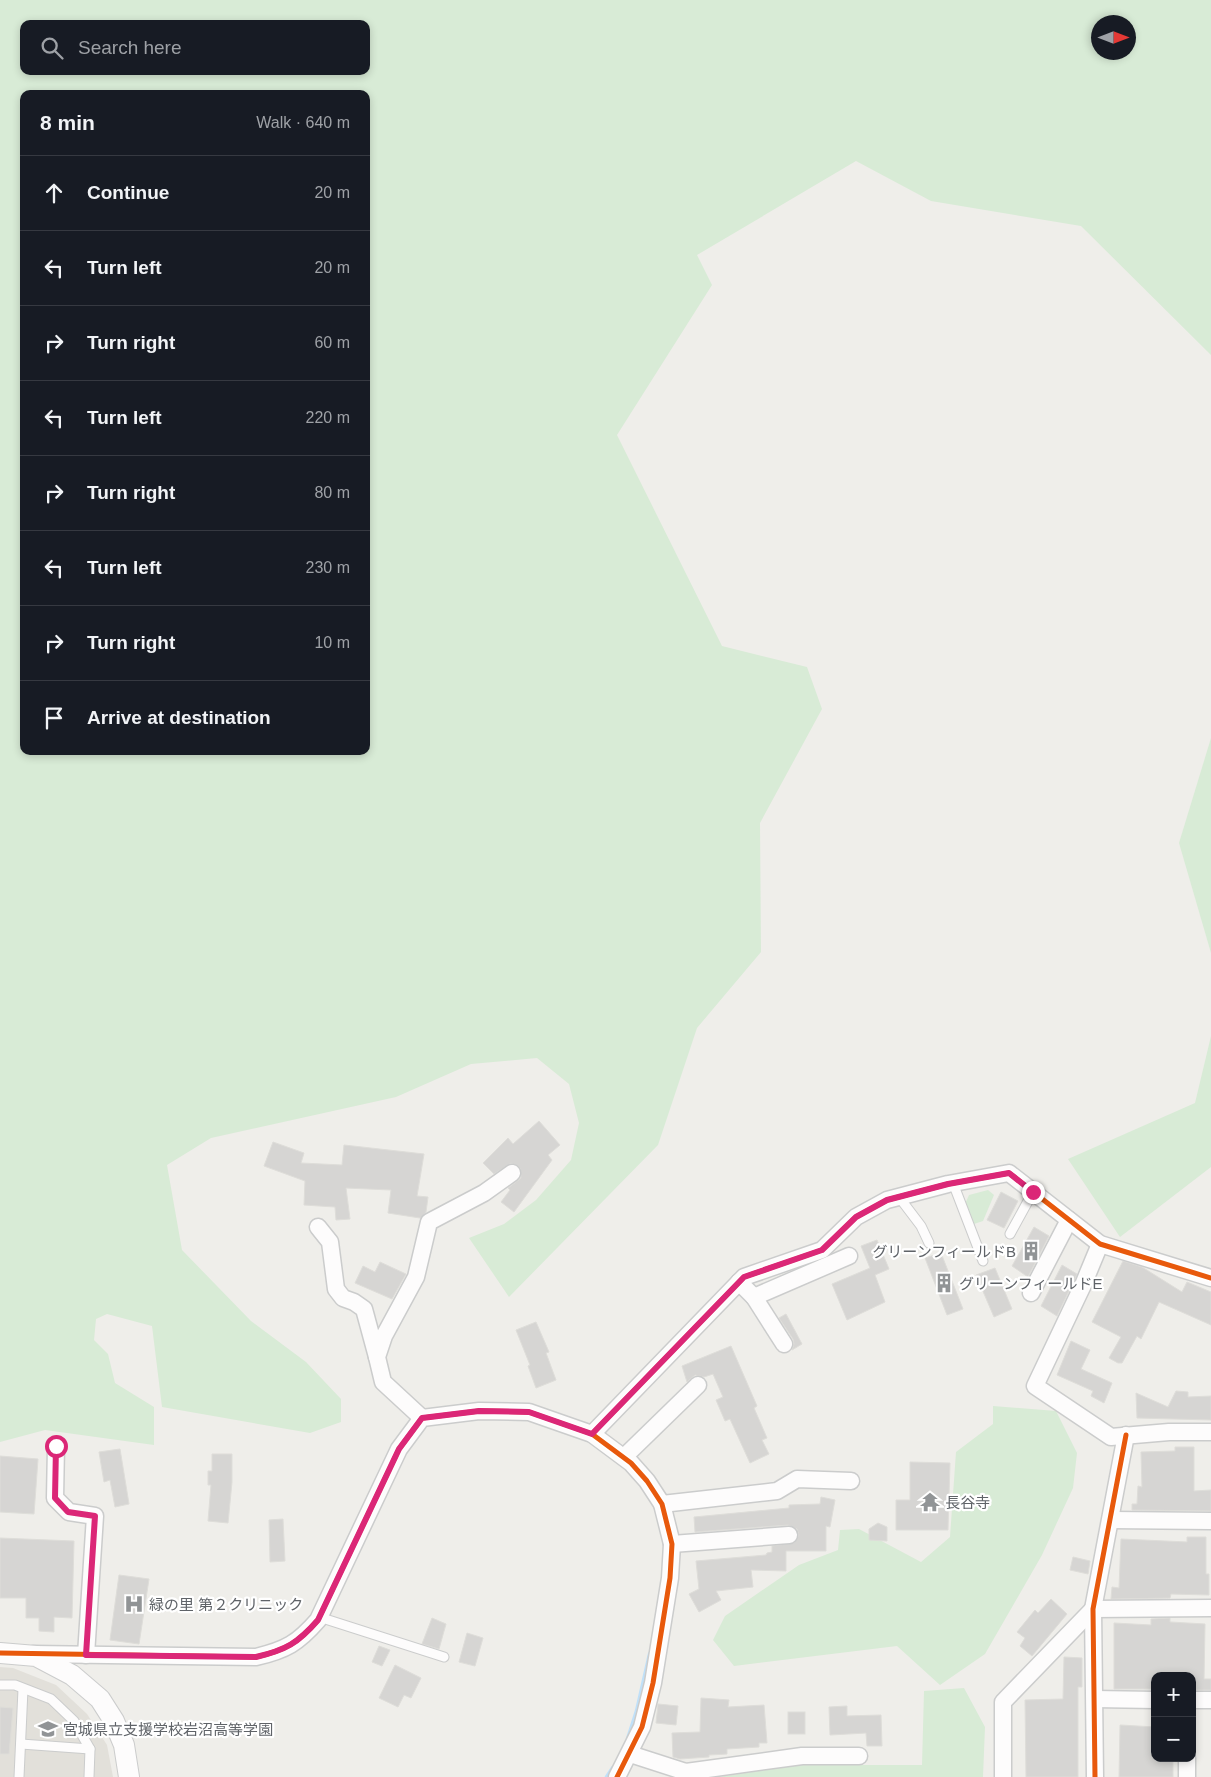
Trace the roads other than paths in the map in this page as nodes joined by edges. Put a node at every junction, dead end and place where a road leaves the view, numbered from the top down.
1 (512, 1173) dead end
2 (953, 1183) junction
3 (1033, 1192) junction
4 (899, 1197) junction
5 (1069, 1220) junction
6 (318, 1227) dead end
7 (1010, 1234) dead end
8 (929, 1244) dead end
9 (1100, 1244) junction
10 (849, 1256) dead end
11 (983, 1261) dead end
12 (1211, 1278) edge
13 (739, 1282) junction
14 (1031, 1292) dead end
15 (754, 1297) junction
16 (784, 1344) dead end
17 (377, 1357) junction
18 (698, 1385) dead end
19 (422, 1418) junction
20 (1211, 1432) edge
21 (592, 1434) junction
22 (1126, 1434) junction
23 (56, 1446) dead end
24 (624, 1457) junction
25 (851, 1481) dead end
26 (662, 1504) junction
27 (1111, 1520) junction
28 (1211, 1520) edge
29 (789, 1535) dead end
30 (672, 1544) junction
31 (1093, 1608) junction
32 (1211, 1608) edge
33 (319, 1617) junction
34 (7, 1653) edge
35 (86, 1655) junction
36 (444, 1657) dead end
37 (0, 1685) edge
38 (24, 1689) junction
39 (1095, 1699) junction
40 (1151, 1700) edge
41 (1196, 1700) edge
42 (1211, 1700) edge
43 (20, 1744) junction
44 (90, 1749) junction
45 (630, 1754) junction
46 (859, 1756) dead end
47 (1187, 1762) edge
48 (19, 1777) edge
49 (89, 1777) edge
50 (129, 1777) edge
51 (617, 1777) edge
52 (1004, 1777) edge
53 (1095, 1777) edge
54 (1187, 1777) edge

1 - 17 street
2 - 3 street
2 - 4 street
2 - 11 lane
3 - 5 street
3 - 7 lane
4 - 8 lane
4 - 13 street
5 - 9 street
5 - 14 street
6 - 17 street
9 - 12 street
9 - 22 street
10 - 15 street
13 - 15 street
13 - 21 street
15 - 16 street
17 - 19 street
18 - 24 street
19 - 21 street
19 - 33 street
20 - 22 street
21 - 24 street
22 - 27 street
23 - 35 street
24 - 26 street
25 - 26 street
26 - 30 street
27 - 28 street
27 - 31 street
29 - 30 street
30 - 45 street
31 - 32 street
31 - 39 street
31 - 52 street
33 - 35 street
33 - 36 lane
34 - 35 street
34 - 50 street
37 - 38 lane
38 - 43 lane
38 - 44 lane
39 - 40 street
39 - 53 street
41 - 42 street
43 - 44 lane
43 - 48 lane
44 - 49 lane
45 - 46 street
45 - 51 street
47 - 54 street

